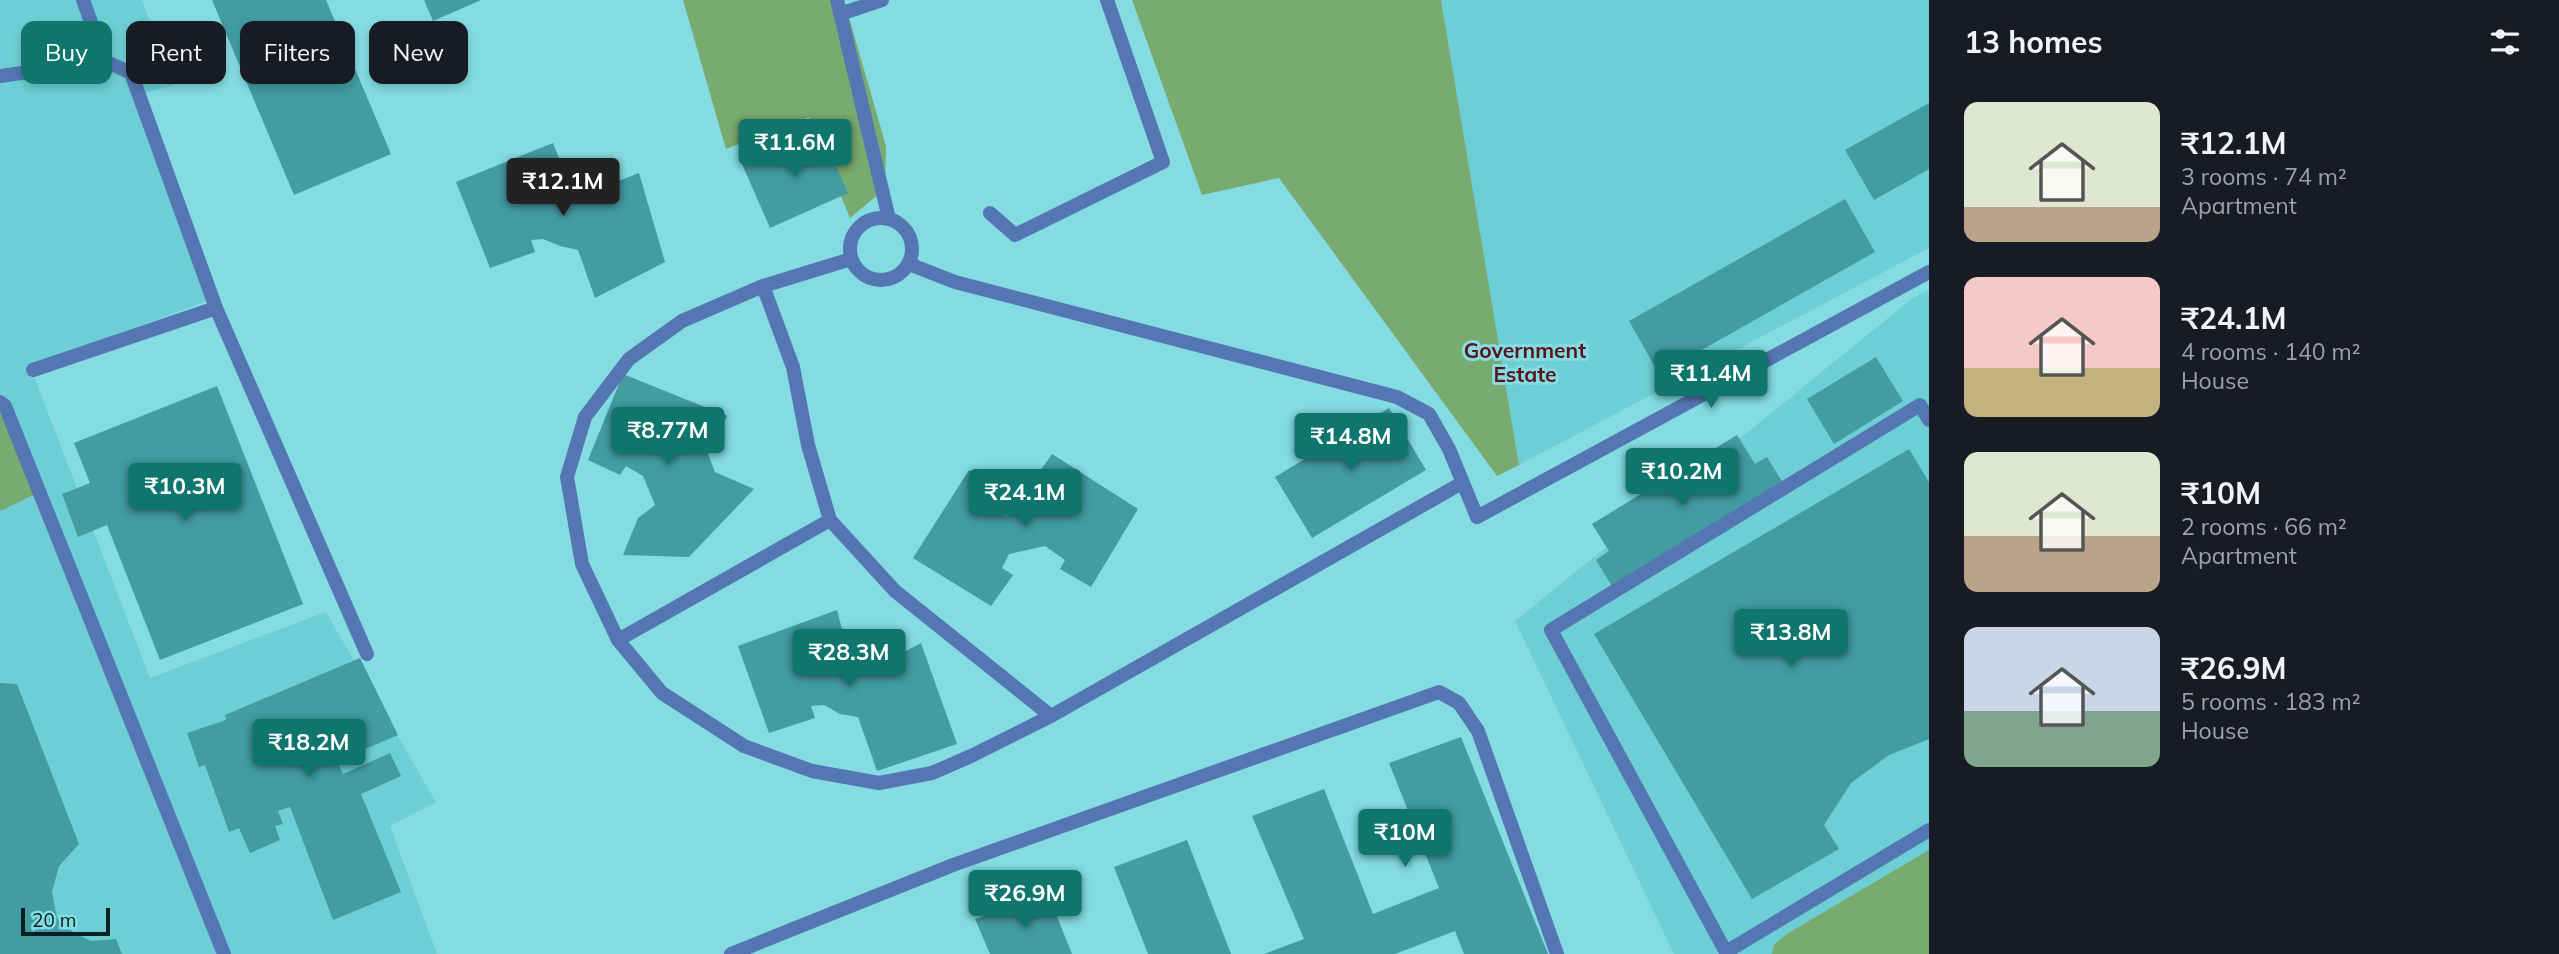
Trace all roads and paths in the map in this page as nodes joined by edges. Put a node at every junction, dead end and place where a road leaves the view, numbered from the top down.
1 (83, 0) edge
2 (882, 0) edge
3 (1107, 0) edge
4 (839, 7) edge
5 (91, 21) edge
6 (112, 64) edge
7 (21, 73) edge
8 (0, 76) edge
9 (990, 213) dead end
10 (889, 219) junction
11 (850, 259) junction
12 (909, 264) junction
13 (1929, 271) edge
14 (763, 286) junction
15 (216, 308) junction
16 (33, 370) dead end
17 (0, 402) edge
18 (1929, 420) edge
19 (1462, 483) junction
20 (830, 520) junction
21 (618, 640) junction
22 (367, 654) dead end
23 (1051, 716) junction
24 (1929, 830) edge
25 (1726, 953) edge
26 (224, 954) edge
27 (732, 954) edge
28 (1557, 954) edge

1 - 5 street
2 - 4 street
3 - 9 street
4 - 10 street
6 - 15 street
7 - 8 street
10 - 11 street
10 - 12 street
11 - 12 street
11 - 14 street
12 - 19 street
13 - 19 street
14 - 20 street
14 - 21 street
15 - 16 street
15 - 22 street
17 - 26 street
18 - 25 street
19 - 23 street
20 - 21 street
20 - 23 street
21 - 23 street
24 - 25 street
27 - 28 street

